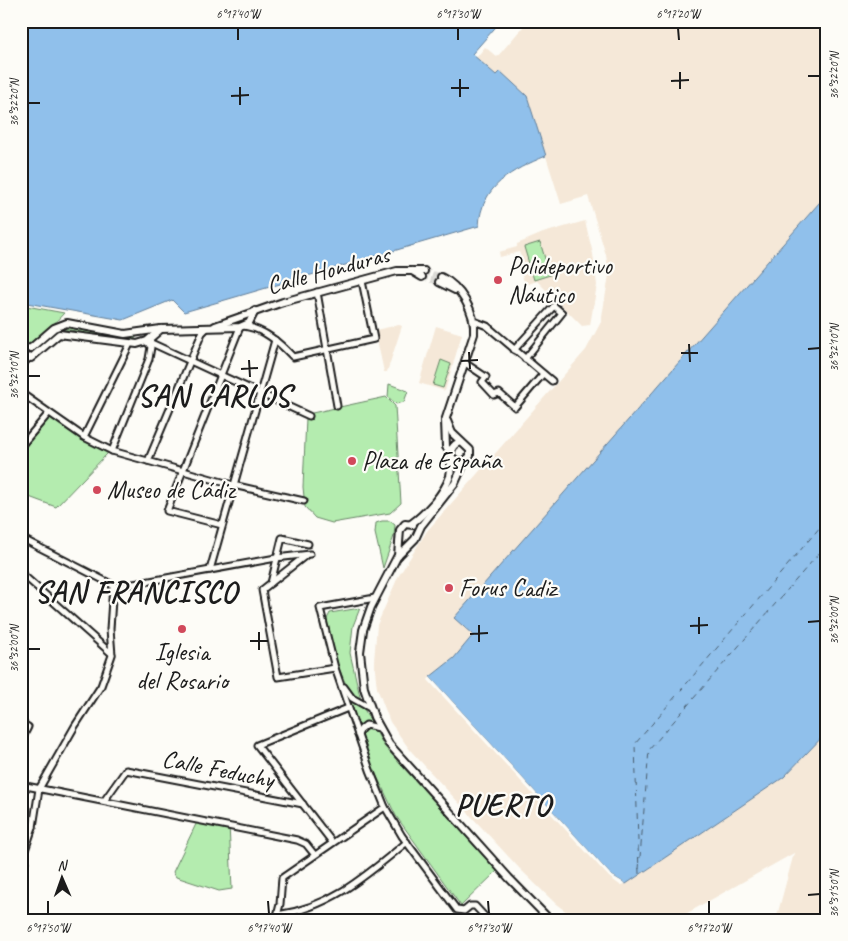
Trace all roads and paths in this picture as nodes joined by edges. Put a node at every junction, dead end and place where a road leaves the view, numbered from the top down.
1 (423, 274) tunnel mouth
2 (362, 280) junction
3 (440, 280) tunnel mouth
4 (317, 292) junction
5 (255, 312) junction
6 (474, 321) junction
7 (212, 327) junction
8 (242, 327) junction
9 (161, 329) junction
10 (275, 340) junction
11 (147, 341) junction
12 (130, 344) junction
13 (328, 349) junction
14 (514, 350) junction
15 (26, 353) edge
16 (526, 359) junction
17 (190, 363) junction
18 (465, 363) junction
19 (21, 365) edge
20 (543, 374) junction
21 (222, 377) junction
22 (552, 381) dead end
23 (21, 394) edge
24 (259, 394) junction
25 (337, 406) dead end
26 (49, 413) junction
27 (309, 416) dead end
28 (447, 417) junction
29 (84, 437) junction
30 (461, 442) junction
31 (21, 446) edge
32 (110, 451) junction
33 (451, 454) junction
34 (148, 461) junction
35 (465, 461) junction
36 (184, 472) junction
37 (233, 484) junction
38 (304, 501) dead end
39 (410, 524) junction
40 (222, 525) junction
41 (417, 533) junction
42 (400, 537) junction
43 (21, 538) edge
44 (412, 541) junction
45 (308, 544) dead end
46 (398, 557) junction
47 (276, 558) junction
48 (210, 570) junction
49 (21, 573) edge
50 (271, 583) junction
51 (112, 585) junction
52 (375, 598) junction
53 (112, 655) junction
54 (335, 668) junction
55 (339, 679) junction
56 (348, 708) junction
57 (370, 708) junction
58 (21, 723) edge
59 (379, 728) junction
60 (358, 736) junction
61 (21, 741) edge
62 (21, 785) edge
63 (39, 789) junction
64 (104, 801) junction
65 (304, 804) junction
66 (385, 807) junction
67 (21, 822) edge
68 (33, 827) junction
69 (332, 842) junction
70 (407, 842) junction
71 (314, 854) junction
72 (25, 861) dead end
73 (276, 917) edge
74 (488, 920) edge
75 (550, 920) edge

1 - 2 street, Calle Honduras
2 - 4 street, Calle Honduras
2 - 13 street
3 - 6 street
4 - 5 street, Calle Honduras
4 - 13 street
5 - 7 street, Calle Honduras
5 - 8 street
6 - 14 street
6 - 18 street
7 - 8 street
7 - 9 street
7 - 17 street
8 - 10 street
8 - 21 street
9 - 11 street
9 - 15 street
10 - 13 street
10 - 24 street
11 - 12 street
11 - 17 street
11 - 32 street
12 - 15 street
12 - 29 street
13 - 25 street
14 - 16 street
14 - 16 street
15 - 19 street
16 - 20 street
17 - 21 street
17 - 34 street
18 - 20 street
18 - 28 street
20 - 22 street
21 - 24 street
21 - 36 street
23 - 26 street
24 - 27 street
24 - 37 street
26 - 29 street
26 - 31 street
28 - 30 street
28 - 33 street
29 - 32 street
30 - 33 street
30 - 35 street
32 - 34 street
33 - 35 street
33 - 39 street
34 - 36 street
35 - 41 street
36 - 37 street
36 - 40 street
37 - 38 street
37 - 40 street
39 - 41 street
39 - 42 street
40 - 48 street
41 - 44 street
42 - 44 street
42 - 46 street
43 - 51 street
44 - 46 street
45 - 47 street
46 - 52 street
47 - 48 street
47 - 50 street
47 - 50 street
48 - 51 street
49 - 53 street
50 - 54 street
51 - 53 street
52 - 54 street
52 - 57 street
53 - 63 street
54 - 55 street
55 - 56 street
55 - 57 street
56 - 60 street
56 - 65 street
57 - 59 street
58 - 61 street
59 - 60 street
59 - 75 street
60 - 66 street
62 - 63 street
63 - 64 street
63 - 68 street
64 - 65 street, Calle Feduchy
64 - 71 street
65 - 69 street
66 - 69 street
66 - 70 street
67 - 68 street
68 - 72 street
69 - 71 street
70 - 73 street
70 - 74 street
71 - 73 street

